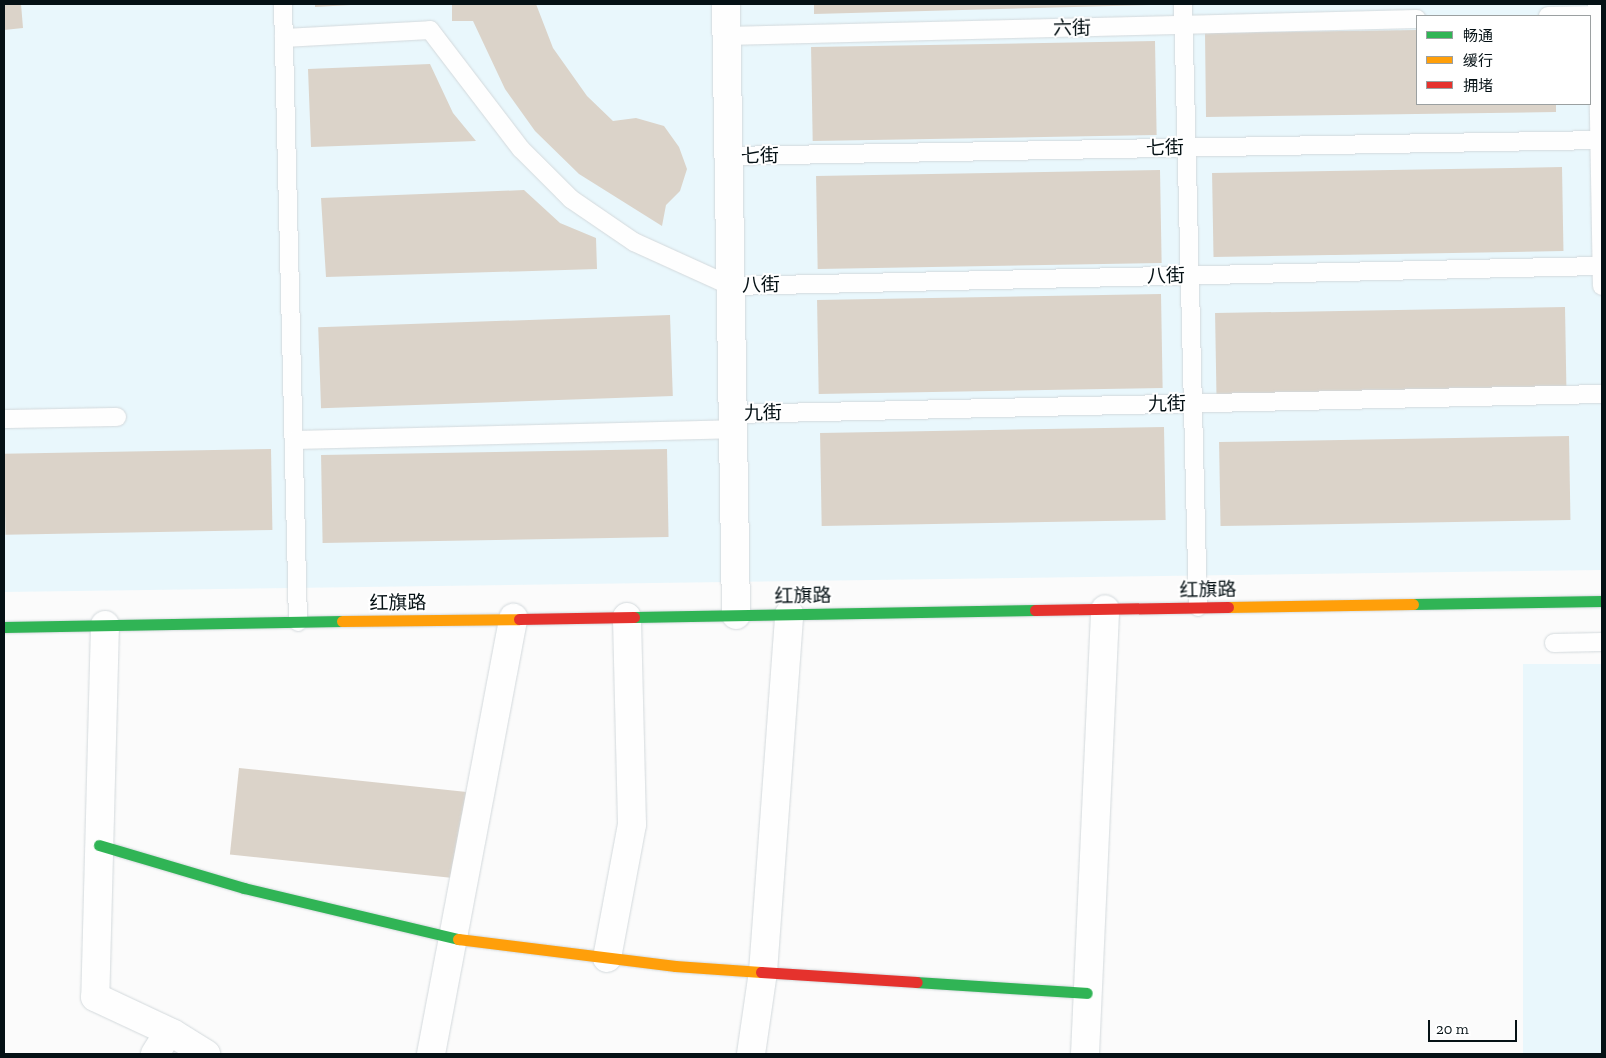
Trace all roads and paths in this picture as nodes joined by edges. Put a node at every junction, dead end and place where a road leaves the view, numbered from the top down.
1 (283, 4) edge
2 (726, 4) edge
3 (1184, 4) edge
4 (1599, 11) edge
5 (1558, 15) edge
6 (1416, 19) edge
7 (1184, 25) junction
8 (726, 36) junction
9 (284, 38) junction
10 (1601, 140) edge
11 (1187, 148) junction
12 (728, 156) junction
13 (1602, 266) edge
14 (1190, 275) junction
15 (730, 286) junction
16 (1602, 286) edge
17 (1602, 394) edge
18 (1193, 403) junction
19 (116, 417) dead end
20 (4, 419) edge
21 (733, 421) junction
22 (294, 440) junction
23 (1602, 601) edge
24 (1198, 607) junction
25 (1104, 609) junction
26 (789, 614) junction
27 (736, 615) junction
28 (627, 617) junction
29 (513, 618) junction
30 (298, 622) junction
31 (105, 625) junction
32 (4, 627) edge
33 (1602, 642) edge
34 (1554, 643) dead end
35 (99, 846) junction
36 (453, 938) junction
37 (608, 958) junction
38 (763, 972) junction
39 (1087, 993) junction
40 (162, 1043) edge
41 (206, 1054) edge
42 (431, 1054) edge
43 (751, 1054) edge
44 (1085, 1054) edge

1 - 9 lane
2 - 8 street
3 - 7 lane
4 - 5 lane
4 - 10 lane
6 - 7 lane, 六街
7 - 8 lane, 六街
7 - 11 lane
8 - 12 street
9 - 15 lane
9 - 22 lane
10 - 11 lane, 七街
10 - 13 lane
11 - 12 lane, 七街
11 - 14 lane
12 - 15 street
13 - 14 lane, 八街
13 - 16 lane
14 - 15 lane, 八街
14 - 18 lane
15 - 21 street
17 - 18 lane, 九街
18 - 21 lane, 九街
18 - 24 lane
19 - 20 lane
21 - 22 lane, 九街
21 - 27 street
22 - 30 lane
23 - 24 street, 红旗路
24 - 25 street, 红旗路
25 - 26 street, 红旗路
25 - 39 street
26 - 27 street, 红旗路
26 - 38 street
27 - 28 street, 红旗路
28 - 29 street, 红旗路
28 - 37 street
29 - 30 street, 红旗路
29 - 36 street
30 - 31 street, 红旗路
31 - 32 street, 红旗路
31 - 35 street
33 - 34 lane
35 - 36 street
35 - 40 street
36 - 37 street
36 - 42 street
37 - 38 street
38 - 39 street
38 - 43 street
39 - 44 street
40 - 41 street

